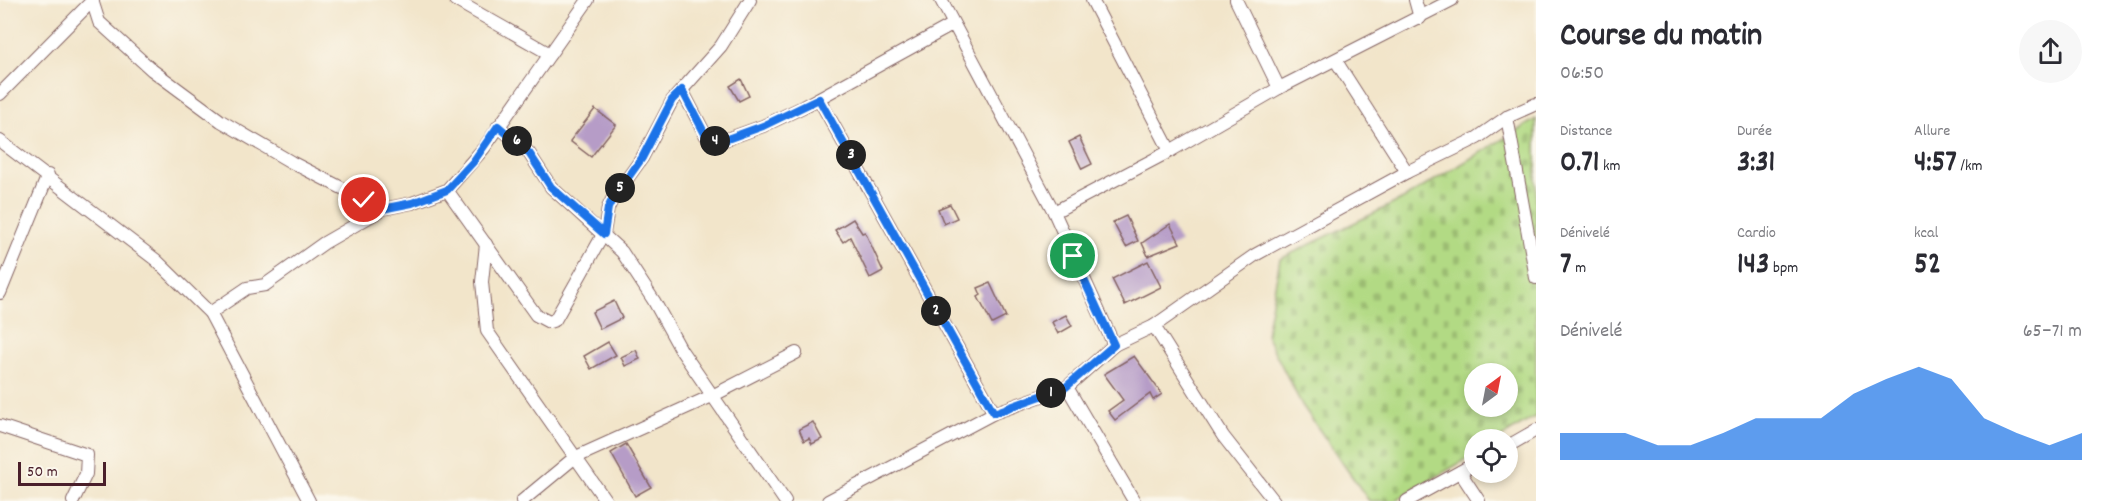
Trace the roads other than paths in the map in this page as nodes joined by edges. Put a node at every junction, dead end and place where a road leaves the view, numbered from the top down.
1 (92, 0) edge
2 (455, 0) edge
3 (588, 0) edge
4 (750, 0) edge
5 (941, 0) edge
6 (1092, 0) edge
7 (1236, 0) edge
8 (1415, 0) edge
9 (1452, 0) edge
10 (1420, 18) junction
11 (952, 25) junction
12 (550, 54) junction
13 (1336, 61) junction
14 (1279, 88) junction
15 (682, 90) junction
16 (0, 93) edge
17 (819, 99) junction
18 (1536, 104) edge
19 (1507, 117) junction
20 (498, 126) junction
21 (0, 141) edge
22 (1170, 151) junction
23 (1407, 172) junction
24 (48, 175) junction
25 (447, 190) junction
26 (382, 209) junction
27 (1054, 212) junction
28 (604, 234) junction
29 (486, 244) junction
30 (1536, 278) edge
31 (1, 285) edge
32 (210, 313) junction
33 (1155, 326) junction
34 (1114, 345) junction
35 (796, 353) dead end
36 (1066, 387) junction
37 (714, 395) junction
38 (994, 413) junction
39 (0, 426) edge
40 (1536, 430) edge
41 (1518, 440) edge
42 (574, 458) junction
43 (1464, 470) edge
44 (1460, 472) junction
45 (73, 501) edge
46 (309, 501) edge
47 (522, 501) edge
48 (606, 501) edge
49 (785, 501) edge
50 (828, 501) edge
51 (1134, 501) edge
52 (1274, 501) edge
53 (1407, 501) edge
54 (1479, 501) edge

1 - 16 street
1 - 26 street
2 - 12 street
3 - 12 street
4 - 15 street
5 - 11 street
6 - 22 street
7 - 14 street
8 - 10 street
9 - 10 street
10 - 13 street
11 - 17 street
11 - 27 street
12 - 20 street
13 - 14 street
13 - 23 street
14 - 22 street
15 - 17 street
15 - 28 street
17 - 38 street
18 - 19 street
19 - 23 street
19 - 30 street
20 - 25 street
20 - 28 street
21 - 24 street
22 - 27 street
23 - 33 street
24 - 31 street
24 - 32 street
25 - 26 street
25 - 29 street
26 - 32 street
27 - 34 street
28 - 29 street
28 - 37 street
29 - 42 street
32 - 46 street
33 - 34 street
33 - 52 street
34 - 36 street
35 - 37 street
36 - 38 street
36 - 51 street
37 - 42 street
37 - 49 street
38 - 50 street
39 - 45 street
40 - 41 street
42 - 47 street
42 - 48 street
43 - 44 street
44 - 53 street
44 - 54 street

